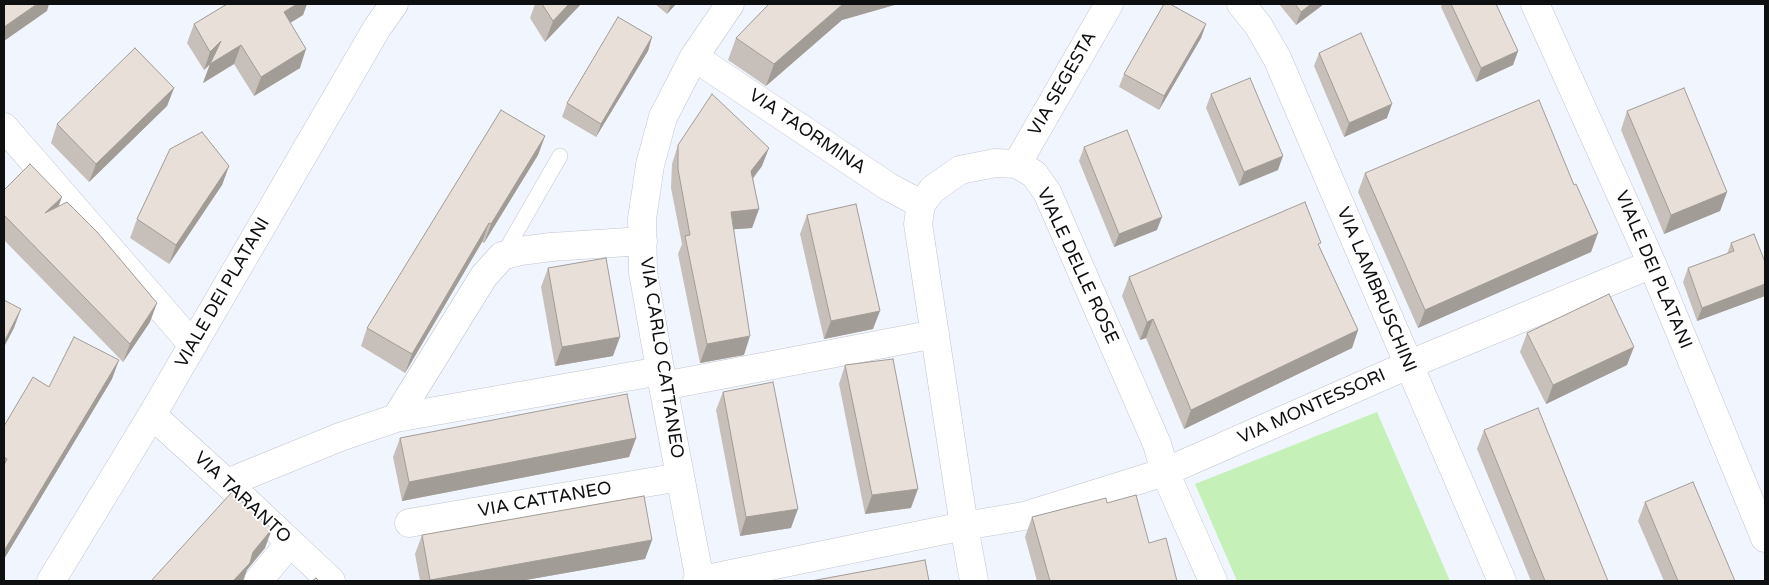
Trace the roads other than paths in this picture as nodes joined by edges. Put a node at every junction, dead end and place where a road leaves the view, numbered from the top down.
1 (394, 4) edge
2 (730, 4) edge
3 (1109, 4) edge
4 (1241, 4) edge
5 (1535, 4) edge
6 (694, 57) junction
7 (4, 127) edge
8 (560, 156) dead end
9 (1017, 164) junction
10 (921, 204) junction
11 (643, 241) junction
12 (502, 256) junction
13 (1652, 264) junction
14 (934, 334) junction
15 (193, 345) junction
16 (1408, 365) junction
17 (661, 378) junction
18 (152, 415) junction
19 (396, 418) junction
20 (1165, 472) junction
21 (680, 477) junction
22 (227, 483) junction
23 (409, 523) dead end
24 (964, 526) junction
25 (1765, 538) edge
26 (290, 543) junction
27 (51, 581) edge
28 (258, 581) edge
29 (331, 581) edge
30 (699, 581) edge
31 (974, 581) edge
32 (1213, 581) edge
33 (1502, 581) edge

1 - 15 street, VIALE DEI PLATANI
2 - 6 street, VIA CARLO CATTANEO
3 - 9 street, VIA SEGESTA
4 - 16 street, VIA LAMBRUSCHINI
5 - 13 street, VIALE DEI PLATANI
6 - 10 street, VIA TAORMINA
6 - 11 street, VIA CARLO CATTANEO
7 - 15 street
8 - 12 lane
9 - 10 street
9 - 20 street, VIALE DELLE ROSE
10 - 14 street
11 - 12 street
11 - 17 street, VIA CARLO CATTANEO
12 - 19 street
13 - 16 street, VIA MONTESSORI
13 - 25 street, VIALE DEI PLATANI
14 - 17 street
14 - 24 street
15 - 18 street, VIALE DEI PLATANI
16 - 20 street, VIA MONTESSORI
16 - 33 street, VIA LAMBRUSCHINI
17 - 19 street
17 - 21 street, VIA CARLO CATTANEO
18 - 22 street, VIA TARANTO
18 - 27 street, VIALE DEI PLATANI
19 - 22 street
20 - 24 street, VIA MONTESSORI
20 - 32 street, VIALE DELLE ROSE
21 - 23 street, VIA CATTANEO
21 - 30 street, VIA CARLO CATTANEO
22 - 26 street, VIA TARANTO
24 - 30 street, VIA MONTESSORI
24 - 31 street
26 - 28 street
26 - 29 street, VIA TARANTO

